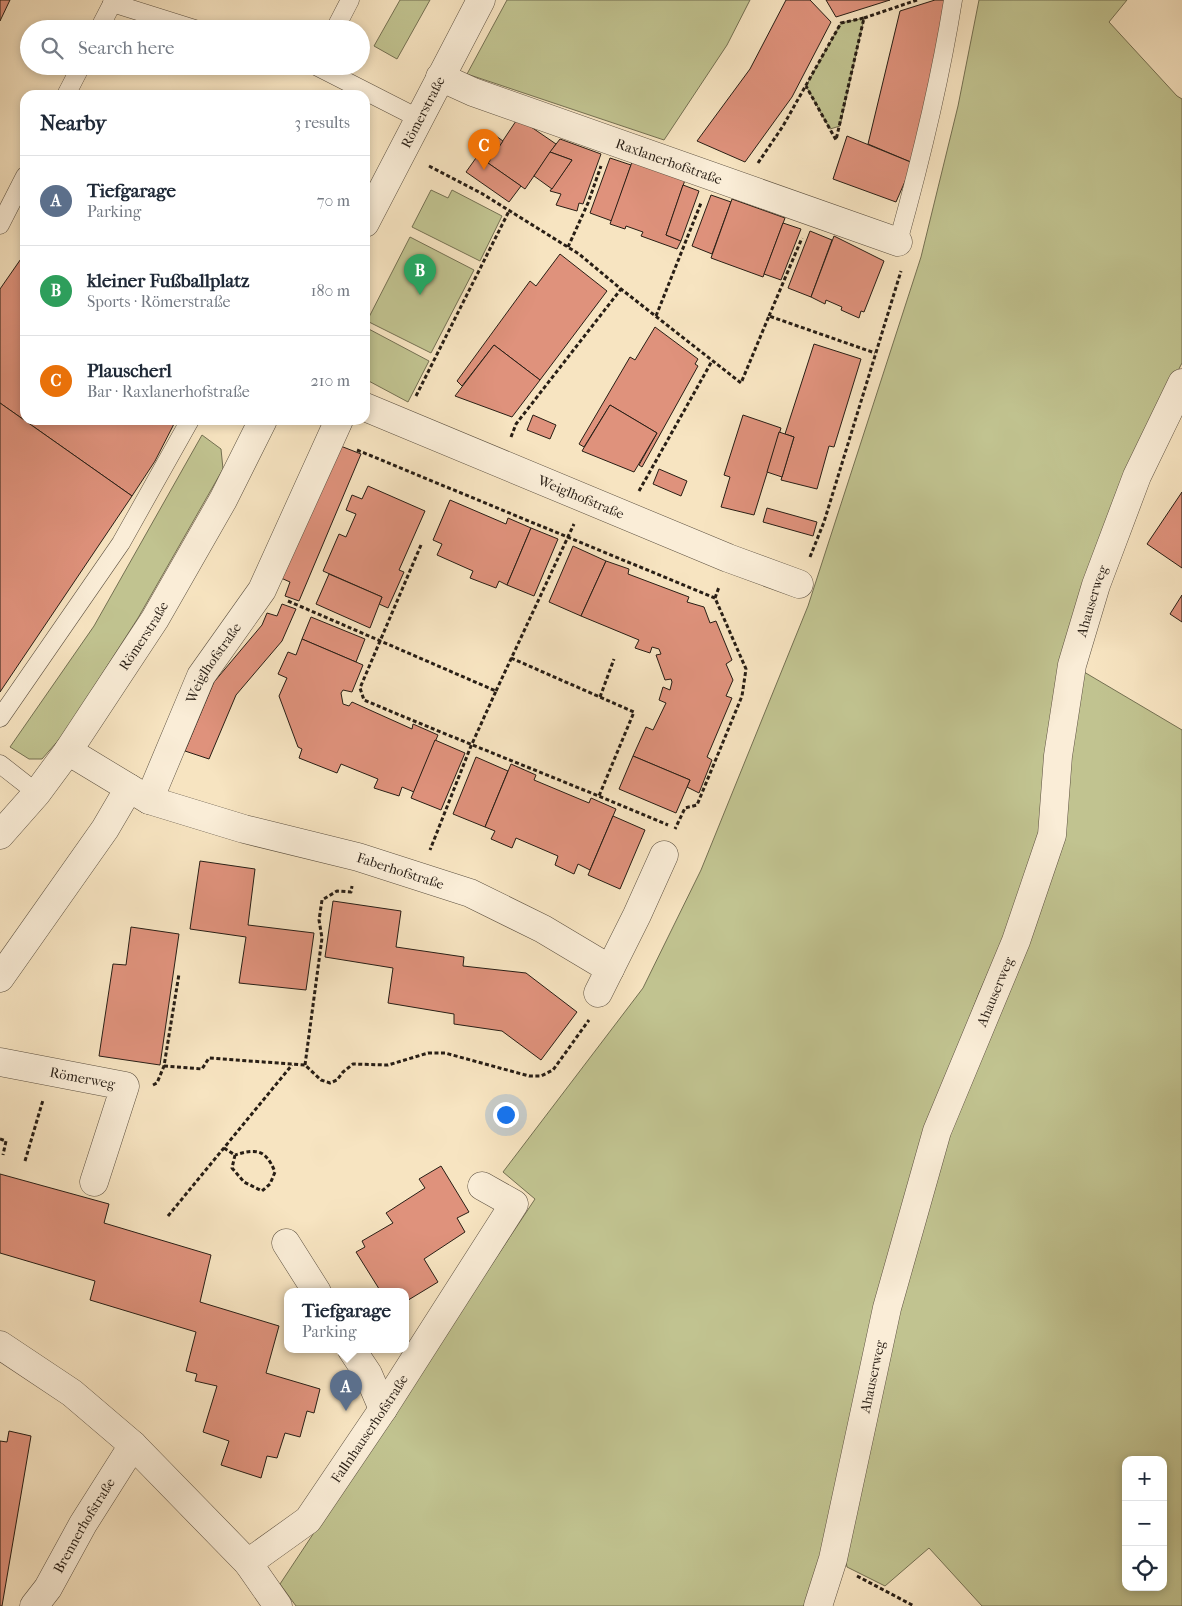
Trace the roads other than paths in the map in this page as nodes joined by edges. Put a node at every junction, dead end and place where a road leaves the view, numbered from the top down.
1 (350, 0) edge
2 (481, 0) edge
3 (953, 0) edge
4 (113, 2) edge
5 (104, 20) edge
6 (167, 20) edge
7 (340, 20) edge
8 (76, 75) edge
9 (334, 75) edge
10 (440, 77) junction
11 (69, 90) edge
12 (363, 90) edge
13 (370, 94) edge
14 (418, 118) junction
15 (20, 186) edge
16 (370, 213) edge
17 (0, 225) edge
18 (898, 242) joint
19 (1182, 382) edge
20 (370, 408) edge
21 (187, 425) edge
22 (260, 425) edge
23 (335, 429) edge
24 (799, 584) road end
25 (0, 718) edge
26 (68, 751) junction
27 (0, 764) edge
28 (37, 793) junction
29 (139, 794) junction
30 (0, 835) edge
31 (664, 855) road end
32 (610, 969) junction
33 (0, 978) edge
34 (598, 993) road end
35 (0, 1062) edge
36 (94, 1182) dead end
37 (482, 1186) dead end
38 (286, 1243) dead end
39 (314, 1288) edge
40 (0, 1345) edge
41 (354, 1353) edge
42 (383, 1410) junction
43 (133, 1445) junction
44 (248, 1563) junction
45 (34, 1606) edge
46 (278, 1606) edge
47 (818, 1606) edge

1 - 7 lane
2 - 10 street, Römerstraße
3 - 18 lane
4 - 5 lane
4 - 6 lane
8 - 11 lane
9 - 12 lane
10 - 14 street, Römerstraße
10 - 18 street, Raxlanerhofstraße
13 - 14 lane
14 - 16 street, Römerstraße
15 - 17 lane
19 - 47 street, Ahauserweg
20 - 24 street, Weiglhofstraße
21 - 25 lane
22 - 26 street, Römerstraße
23 - 29 street, Weiglhofstraße
26 - 28 street, Römerstraße
26 - 29 street, Faberhofstraße
27 - 28 lane
28 - 30 street, Römerstraße
29 - 32 street, Faberhofstraße
29 - 33 street, Weiglhofstraße
31 - 32 street
32 - 34 street
35 - 36 street, Römerweg
37 - 42 street, Fallnhauserhofstraße
38 - 39 street
40 - 43 street
41 - 42 street
42 - 44 street, Fallnhauserhofstraße
43 - 44 street
43 - 45 street, Brennerhofstraße
44 - 46 street

